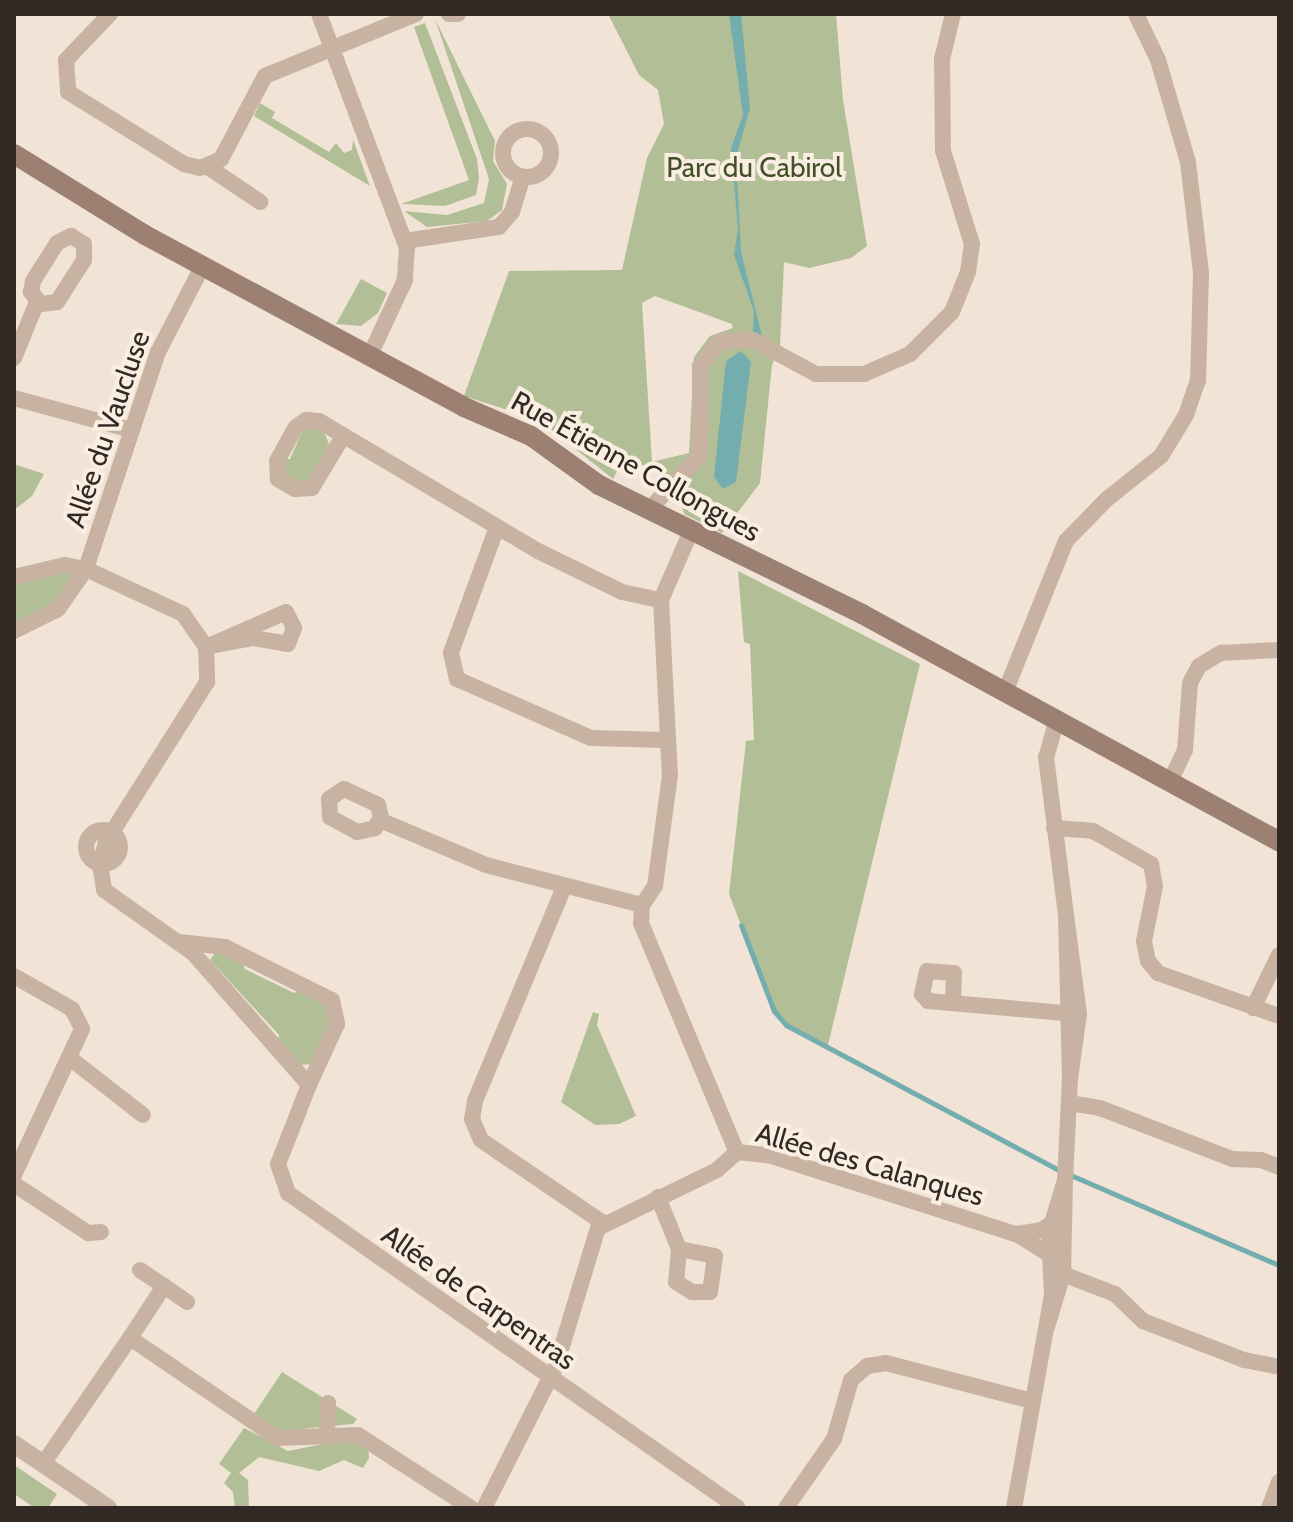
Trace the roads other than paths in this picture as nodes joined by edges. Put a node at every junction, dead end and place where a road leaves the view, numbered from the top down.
1 (110, 14) edge
2 (319, 14) edge
3 (416, 14) edge
4 (449, 14) edge
5 (458, 14) edge
6 (953, 14) edge
7 (1136, 14) edge
8 (331, 47) junction
9 (14, 154) edge
10 (208, 167) junction
11 (523, 177) dead end
12 (260, 202) dead end
13 (405, 241) junction
14 (203, 265) junction
15 (14, 293) edge
16 (370, 355) junction
17 (14, 358) edge
18 (14, 398) edge
19 (132, 430) junction
20 (342, 438) junction
21 (649, 510) junction
22 (497, 527) junction
23 (691, 531) junction
24 (86, 569) junction
25 (14, 577) edge
26 (661, 600) junction
27 (14, 631) edge
28 (206, 647) junction
29 (1279, 650) edge
30 (1005, 692) junction
31 (1056, 723) junction
32 (665, 740) junction
33 (1170, 782) junction
34 (380, 820) dead end
35 (1054, 828) junction
36 (1279, 841) edge
37 (564, 887) junction
38 (642, 905) junction
39 (180, 942) junction
40 (1279, 955) edge
41 (14, 976) edge
42 (953, 1002) dead end
43 (1253, 1008) junction
44 (1073, 1013) junction
45 (1279, 1016) edge
46 (71, 1059) junction
47 (309, 1085) junction
48 (1069, 1103) junction
49 (143, 1115) dead end
50 (737, 1152) junction
51 (1279, 1167) edge
52 (1066, 1173) junction
53 (14, 1175) edge
54 (14, 1184) edge
55 (658, 1197) junction
56 (603, 1223) junction
57 (1051, 1228) junction
58 (101, 1232) dead end
59 (1016, 1234) junction
60 (679, 1249) dead end
61 (1056, 1262) junction
62 (140, 1270) dead end
63 (164, 1286) junction
64 (187, 1302) dead end
65 (130, 1338) junction
66 (1279, 1367) edge
67 (550, 1379) junction
68 (1032, 1401) junction
69 (328, 1403) dead end
70 (327, 1434) junction
71 (14, 1444) edge
72 (43, 1464) junction
73 (1279, 1482) edge
74 (108, 1508) edge
75 (471, 1508) edge
76 (484, 1508) edge
77 (738, 1508) edge
78 (786, 1508) edge
79 (1014, 1508) edge
80 (1269, 1508) edge

1 - 10 street
2 - 8 street
3 - 8 street
4 - 5 street
6 - 21 street
7 - 30 street
8 - 10 street
8 - 13 street
9 - 14 main road, Rue Étienne Collongues
10 - 12 street
11 - 13 street
13 - 16 street
14 - 16 main road, Rue Étienne Collongues
14 - 19 street, Allée du Vaucluse
15 - 17 street
16 - 21 main road, Rue Étienne Collongues
18 - 19 street
19 - 24 street, Allée du Vaucluse
20 - 20 street
20 - 22 street
21 - 23 main road, Rue Étienne Collongues
22 - 26 street
22 - 32 street
23 - 26 street
23 - 30 main road, Rue Étienne Collongues
24 - 25 street, Allée du Vaucluse
24 - 27 street, Allée du Vaucluse
24 - 28 street
26 - 32 street
28 - 28 street
28 - 39 street, Allée de Carpentras
29 - 33 street
30 - 31 main road, Rue Étienne Collongues
31 - 33 main road, Rue Étienne Collongues
31 - 35 street
32 - 38 street
33 - 36 main road, Rue Étienne Collongues
34 - 37 street
35 - 43 street
35 - 44 street
37 - 38 street
37 - 56 street
38 - 50 street, Allée des Calanques
39 - 47 street, Allée de Carpentras
39 - 47 street, Allée de Carpentras
40 - 43 street
41 - 46 street
42 - 44 street
43 - 45 street
44 - 48 street
46 - 49 street
46 - 53 street
47 - 67 street, Allée de Carpentras
48 - 51 street
48 - 52 street
50 - 55 street
50 - 59 street, Allée des Calanques
52 - 57 street
52 - 61 street
54 - 58 street
55 - 56 street
55 - 60 street
56 - 67 street
57 - 59 street
57 - 61 street
59 - 61 street, Allée des Calanques
61 - 66 street, Allée des Calanques
61 - 68 street
62 - 63 street
63 - 64 street
63 - 65 street
65 - 70 street
65 - 72 street
67 - 76 street
67 - 77 street, Allée de Carpentras
68 - 78 street
68 - 79 street
69 - 70 street
70 - 75 street
71 - 72 street
72 - 74 street
73 - 80 street

